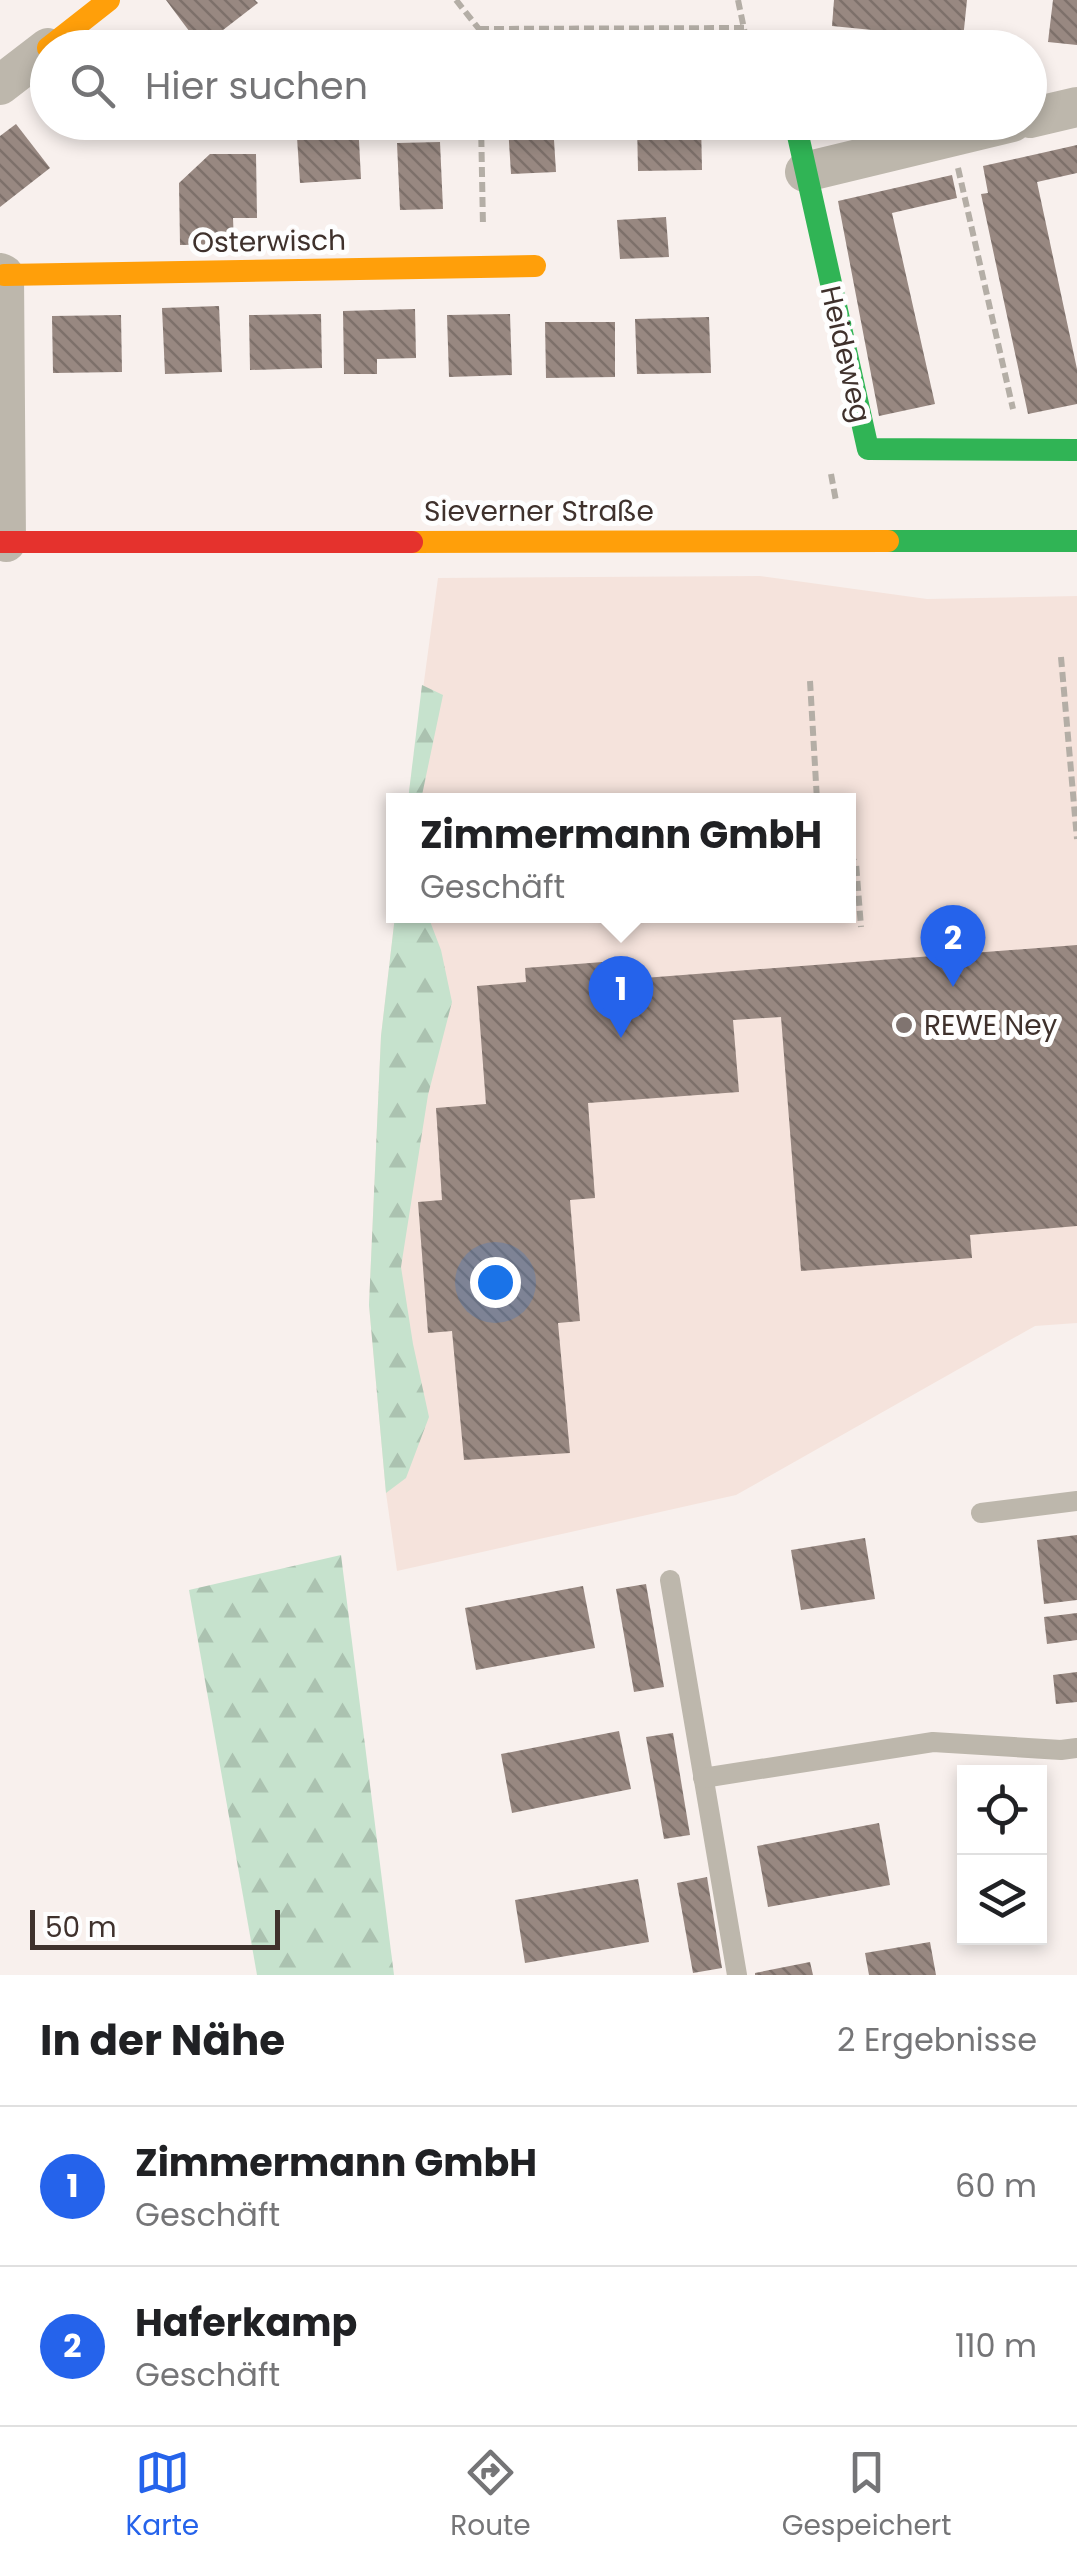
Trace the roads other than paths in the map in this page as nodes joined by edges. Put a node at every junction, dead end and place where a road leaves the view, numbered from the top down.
1 (109, 0) edge
2 (71, 30) edge
3 (30, 62) edge
4 (0, 85) edge
5 (1077, 107) edge
6 (1047, 114) edge
7 (799, 140) edge
8 (914, 140) edge
9 (805, 172) junction
10 (535, 266) dead end
11 (2, 274) edge
12 (3, 435) edge
13 (1077, 450) edge
14 (1077, 541) edge
15 (3, 542) edge
16 (1077, 1501) edge
17 (981, 1513) dead end
18 (670, 1580) dead end
19 (1077, 1748) edge
20 (703, 1778) junction
21 (737, 1975) edge

1 - 2 street
3 - 4 street
5 - 6 street
7 - 9 street, Heideweg
8 - 9 street
9 - 13 street, Heideweg
10 - 11 street, Osterwisch
11 - 12 street
12 - 15 street
14 - 15 street, Sieverner Straße
16 - 17 lane
18 - 20 lane
19 - 20 lane
20 - 21 lane

